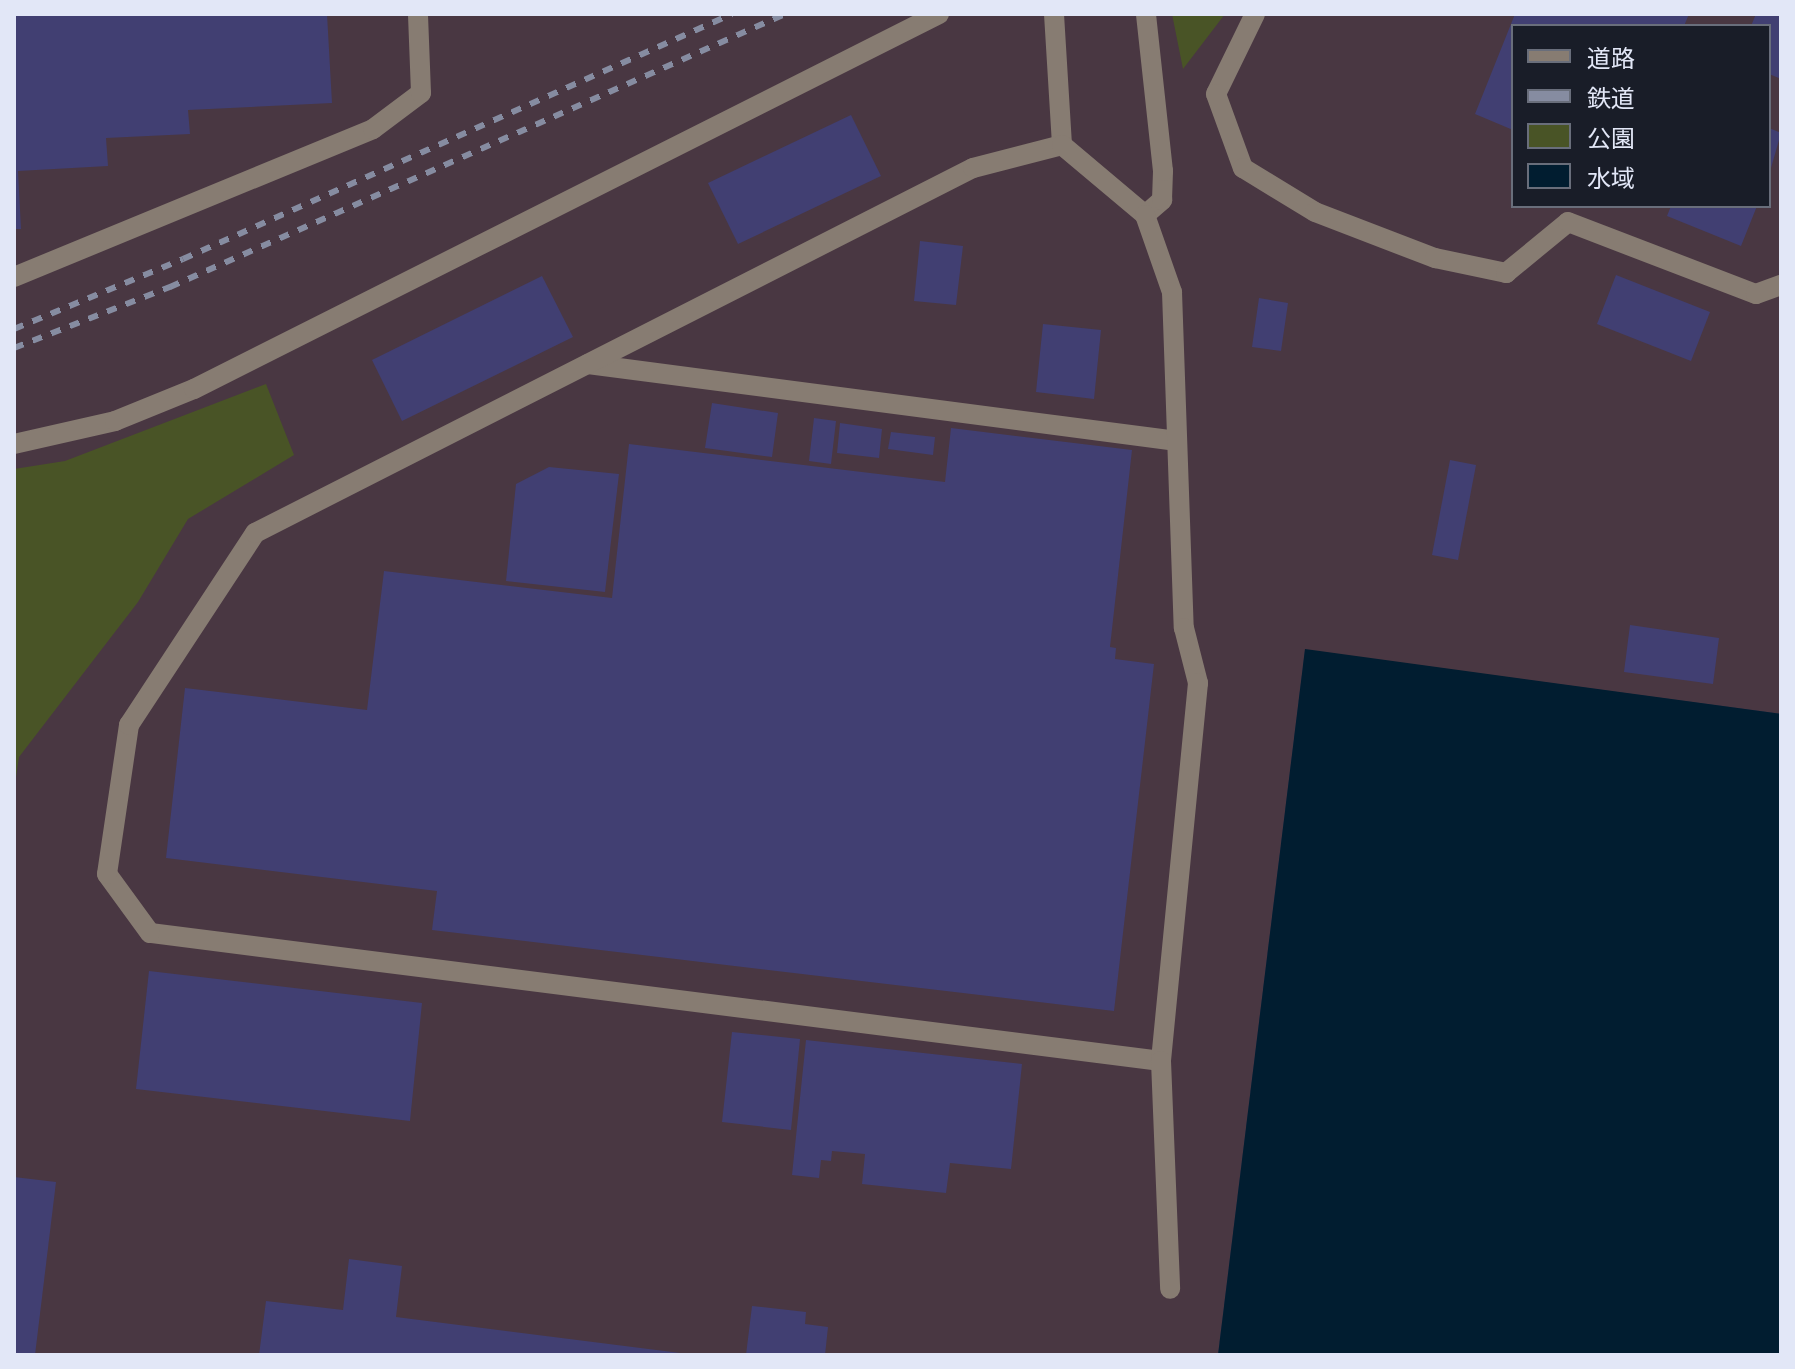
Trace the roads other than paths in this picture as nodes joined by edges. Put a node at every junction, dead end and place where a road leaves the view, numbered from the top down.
1 (418, 14) edge
2 (939, 14) edge
3 (1054, 14) edge
4 (1146, 14) edge
5 (1255, 14) edge
6 (1062, 145) junction
7 (1145, 215) junction
8 (14, 277) edge
9 (1781, 285) edge
10 (588, 364) junction
11 (1177, 441) junction
12 (14, 444) edge
13 (1161, 1061) junction
14 (1170, 1289) dead end

1 - 8 street
2 - 12 street
3 - 6 street
4 - 7 street
5 - 9 street
6 - 7 street
6 - 10 street
7 - 11 street
10 - 11 street
10 - 13 street
11 - 13 street
13 - 14 street

